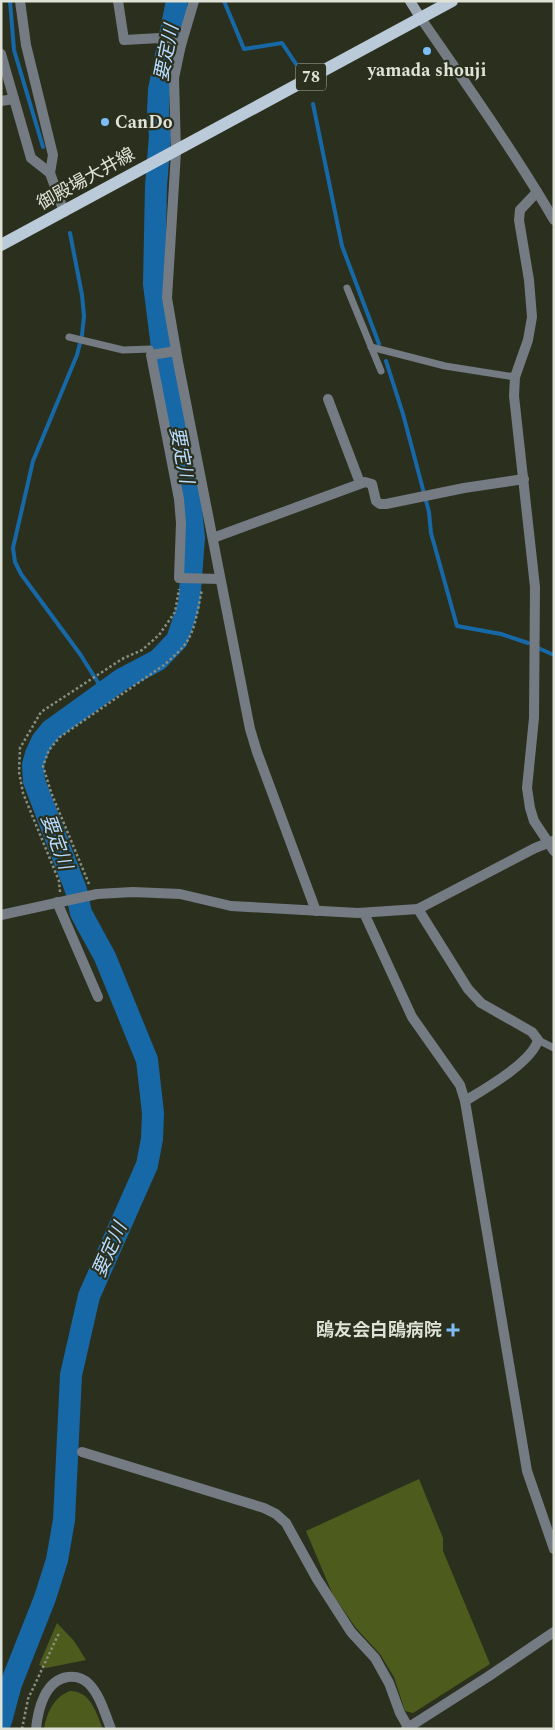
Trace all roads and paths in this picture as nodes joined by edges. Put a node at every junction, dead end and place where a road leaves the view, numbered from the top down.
1 (20, 1) edge
2 (118, 1) edge
3 (194, 1) edge
4 (410, 1) edge
5 (452, 1) edge
6 (420, 17) junction
7 (178, 44) junction
8 (1, 54) edge
9 (14, 99) junction
10 (1, 101) edge
11 (173, 153) junction
12 (50, 173) junction
13 (537, 192) junction
14 (64, 212) junction
15 (554, 220) edge
16 (1, 245) edge
17 (347, 288) dead end
18 (69, 337) dead end
19 (371, 347) junction
20 (174, 351) junction
21 (153, 355) junction
22 (381, 370) dead end
23 (515, 377) junction
24 (328, 399) dead end
25 (524, 479) junction
26 (360, 484) junction
27 (213, 538) junction
28 (181, 578) junction
29 (203, 579) junction
30 (220, 579) junction
31 (552, 845) edge
32 (97, 894) junction
33 (62, 901) junction
34 (418, 909) junction
35 (316, 911) junction
36 (364, 913) junction
37 (1, 915) edge
38 (98, 997) dead end
39 (538, 1040) junction
40 (554, 1048) edge
41 (465, 1101) junction
42 (82, 1452) dead end
43 (554, 1549) edge
44 (554, 1632) edge
45 (59, 1633) dead end
46 (407, 1728) edge
47 (22, 1729) edge
48 (36, 1729) edge
49 (111, 1729) edge

1 - 12 street
2 - 7 street
3 - 7 street
4 - 6 main road
5 - 6 main road, 御殿場大井線 / 78
6 - 11 main road, 御殿場大井線 / 78
6 - 13 street
7 - 11 street
8 - 9 street
9 - 10 street
9 - 12 street
11 - 14 main road, 御殿場大井線 / 78
11 - 20 street
12 - 14 street
13 - 15 street
13 - 23 street
14 - 16 main road, 御殿場大井線 / 78
17 - 19 lane
18 - 21 lane
19 - 22 lane
19 - 23 lane
20 - 21 street
20 - 27 street
21 - 28 street
23 - 25 street
24 - 26 street
25 - 26 street
25 - 31 street
26 - 27 street
27 - 30 street
28 - 29 street
28 - 33 path
29 - 30 street
29 - 32 path
30 - 35 street
31 - 34 street
32 - 33 street
32 - 35 street
33 - 37 street
33 - 38 street
34 - 36 street
34 - 39 street
35 - 36 street
36 - 41 street
39 - 40 lane
39 - 41 street
41 - 43 street
42 - 46 street
44 - 46 street
45 - 47 path
48 - 49 street

